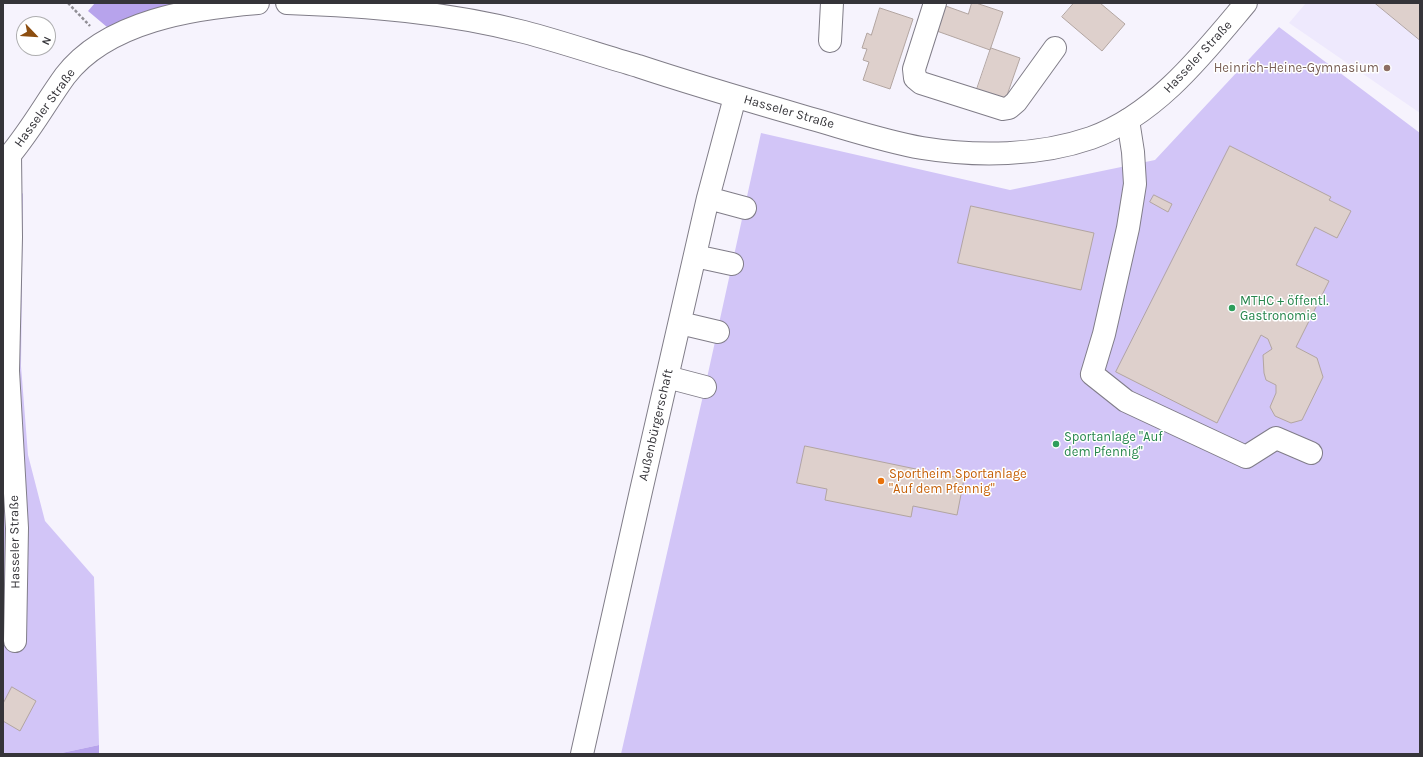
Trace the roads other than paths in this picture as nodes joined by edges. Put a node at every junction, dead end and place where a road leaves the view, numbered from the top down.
1 (258, 3) edge
2 (288, 3) edge
3 (832, 3) edge
4 (935, 3) edge
5 (1246, 3) edge
6 (830, 41) dead end
7 (1056, 48) dead end
8 (735, 97) junction
9 (1128, 120) junction
10 (7, 159) edge
11 (708, 198) junction
12 (745, 208) dead end
13 (695, 256) junction
14 (732, 264) dead end
15 (680, 323) junction
16 (718, 332) dead end
17 (667, 377) junction
18 (705, 388) dead end
19 (1311, 452) dead end
20 (16, 641) dead end
21 (582, 754) edge

1 - 10 main road, Hasseler Straße
2 - 8 main road, Hasseler Straße
3 - 6 main road
4 - 7 main road
5 - 9 main road, Hasseler Straße
8 - 9 main road, Hasseler Straße
8 - 11 main road, Außenbürgerschaft
9 - 19 main road
10 - 20 main road, Hasseler Straße
11 - 12 main road
11 - 13 main road, Außenbürgerschaft
13 - 14 main road
13 - 15 main road, Außenbürgerschaft
15 - 16 main road
15 - 17 main road, Außenbürgerschaft
17 - 18 main road
17 - 21 main road, Außenbürgerschaft

